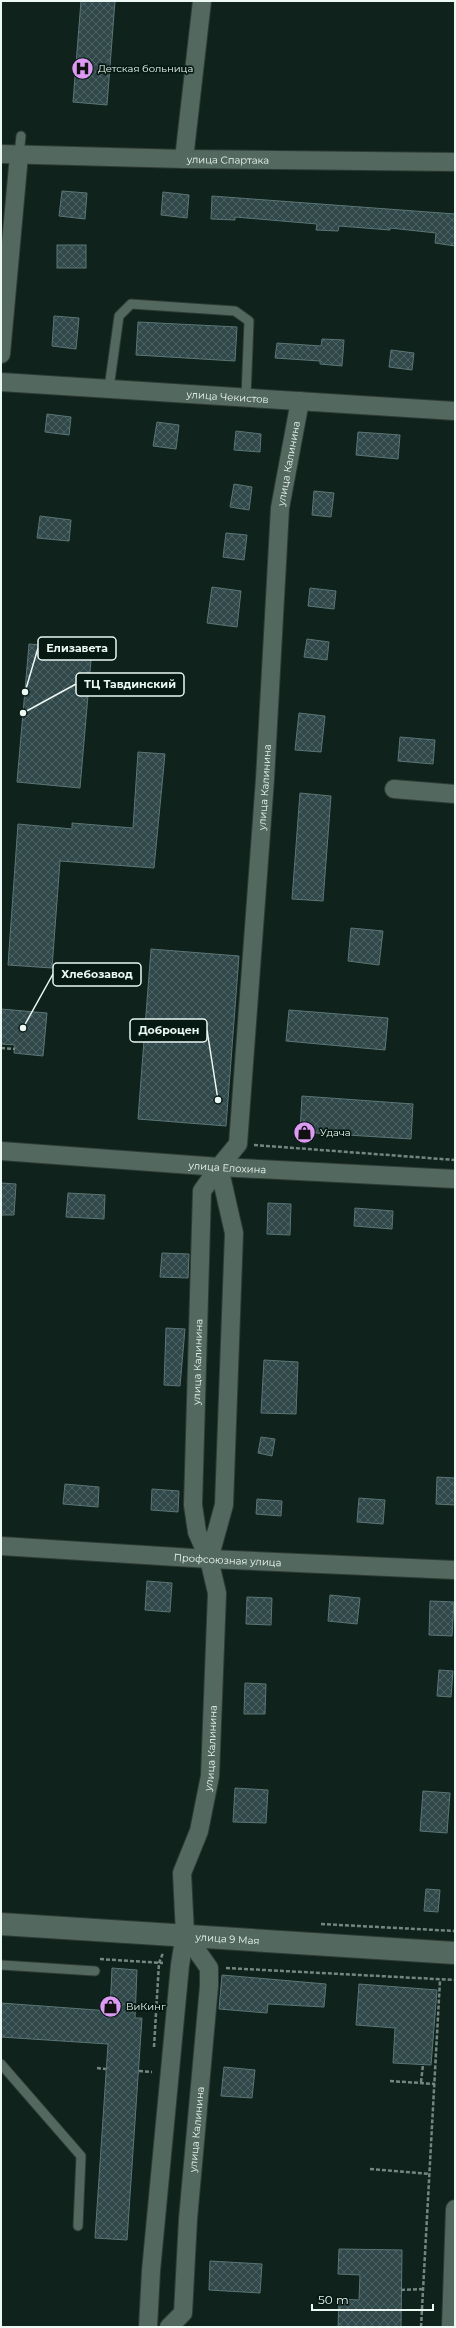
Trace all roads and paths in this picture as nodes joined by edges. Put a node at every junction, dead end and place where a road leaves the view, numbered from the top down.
1 (202, 1) edge
2 (21, 136) dead end
3 (1, 154) edge
4 (19, 155) junction
5 (184, 159) junction
6 (455, 162) edge
7 (1, 354) edge
8 (1, 382) edge
9 (109, 388) junction
10 (246, 397) junction
11 (300, 401) junction
12 (455, 411) edge
13 (394, 789) dead end
14 (455, 794) edge
15 (1, 1048) edge
16 (15, 1049) dead end
17 (238, 1144) junction
18 (1, 1151) edge
19 (455, 1160) edge
20 (219, 1167) junction
21 (455, 1178) edge
22 (1, 1546) edge
23 (209, 1559) junction
24 (455, 1570) edge
25 (1, 1924) edge
26 (185, 1934) junction
27 (455, 1953) edge
28 (1, 1965) edge
29 (239, 1969) dead end
30 (95, 1971) dead end
31 (440, 1980) junction
32 (455, 1980) edge
33 (1, 2064) edge
34 (423, 2065) dead end
35 (96, 2068) dead end
36 (106, 2069) dead end
37 (139, 2070) dead end
38 (152, 2072) dead end
39 (390, 2081) dead end
40 (421, 2082) junction
41 (435, 2084) junction
42 (370, 2170) dead end
43 (430, 2174) junction
44 (455, 2209) edge
45 (78, 2226) dead end
46 (423, 2289) junction
47 (401, 2290) dead end
48 (148, 2327) edge
49 (169, 2327) edge
50 (421, 2327) edge
51 (450, 2327) edge

1 - 5 street
2 - 4 lane
3 - 4 street, улица Спартака
4 - 5 street, улица Спартака
4 - 7 street
5 - 6 street, улица Спартака
8 - 9 street, улица Чекистов
9 - 10 street, улица Чекистов
9 - 10 lane
10 - 11 street, улица Чекистов
11 - 12 street, улица Чекистов
11 - 17 street, улица Калинина
13 - 14 street
15 - 16 path
17 - 19 path
17 - 20 street, улица Калинина
18 - 20 street, улица Елохина
20 - 21 street, улица Елохина
20 - 23 street, улица Калинина
20 - 23 street, улица Калинина
22 - 23 street, Профсоюзная улица
23 - 24 street, Профсоюзная улица
23 - 26 street, улица Калинина
25 - 26 street, улица 9 Мая
26 - 27 street, улица 9 Мая
26 - 48 street, улица Калинина
26 - 49 street, улица Калинина
28 - 30 lane
29 - 31 path
31 - 32 path
31 - 41 path
33 - 45 lane
34 - 40 path
35 - 36 path
37 - 38 path
39 - 40 path
40 - 41 path
41 - 43 path
42 - 43 path
43 - 46 path
44 - 51 street
46 - 47 path
46 - 50 path

